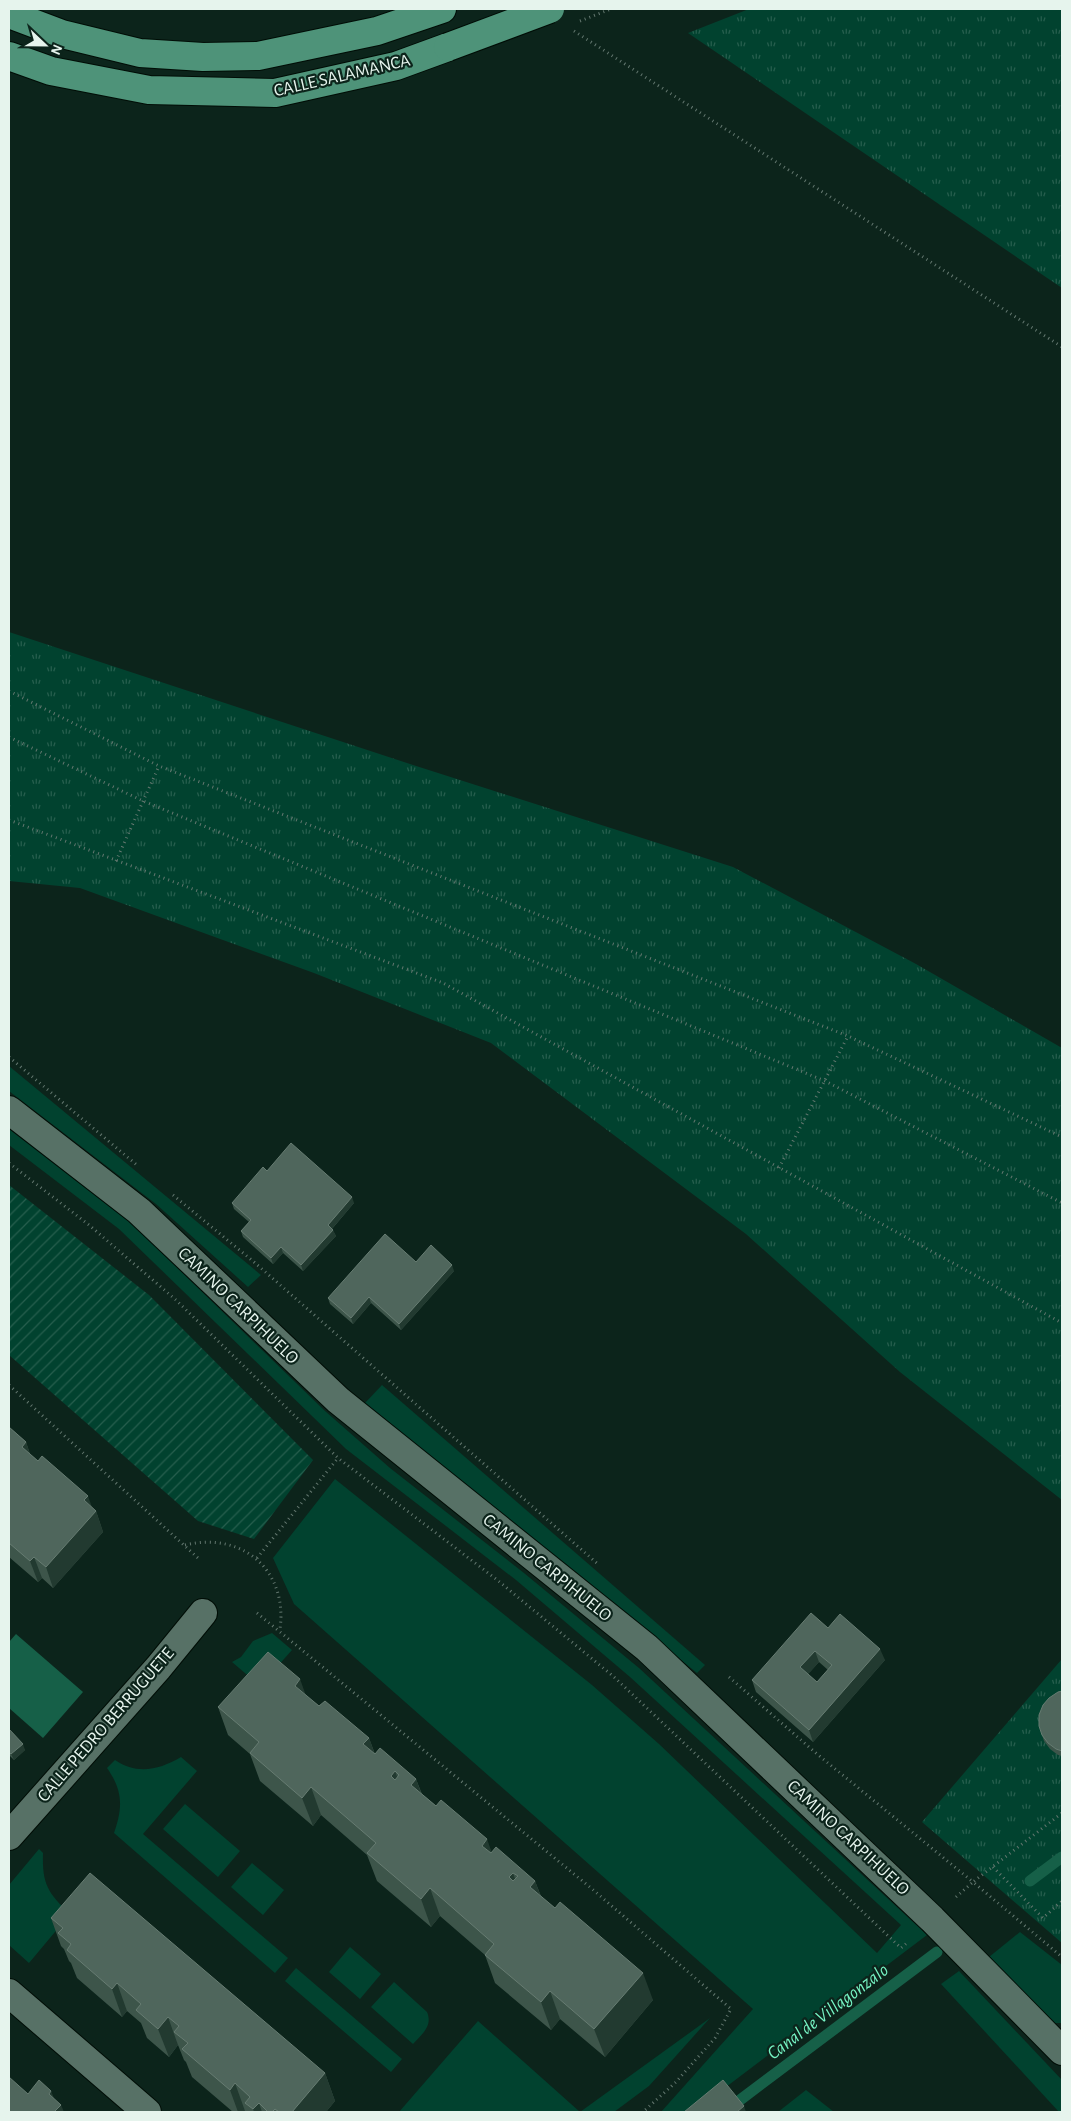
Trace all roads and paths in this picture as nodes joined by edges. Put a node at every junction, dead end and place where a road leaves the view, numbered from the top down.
1 (442, 9) edge
2 (550, 9) edge
3 (9, 14) edge
4 (573, 30) dead end
5 (9, 56) edge
6 (1062, 347) edge
7 (9, 691) edge
8 (9, 738) edge
9 (159, 766) junction
10 (143, 801) junction
11 (9, 820) edge
12 (116, 860) junction
13 (848, 1036) junction
14 (9, 1057) edge
15 (825, 1081) junction
16 (9, 1110) edge
17 (1062, 1136) edge
18 (9, 1163) edge
19 (139, 1166) dead end
20 (779, 1168) junction
21 (170, 1192) dead end
22 (1062, 1202) edge
23 (1062, 1324) edge
24 (9, 1385) edge
25 (338, 1458) junction
26 (185, 1545) junction
27 (257, 1558) junction
28 (199, 1559) dead end
29 (600, 1565) dead end
30 (257, 1612) dead end
31 (203, 1613) dead end
32 (280, 1630) junction
33 (727, 1676) dead end
34 (1062, 1813) edge
35 (9, 1836) edge
36 (993, 1867) junction
37 (973, 1882) junction
38 (952, 1901) dead end
39 (1062, 1901) edge
40 (914, 1936) dead end
41 (1062, 1957) edge
42 (9, 1993) edge
43 (1062, 2051) edge
44 (147, 2112) edge
45 (643, 2112) edge

1 - 3 main road, CALLE SALAMANCA
2 - 5 main road, CALLE SALAMANCA, bridge
4 - 6 path
7 - 9 path
8 - 10 path
9 - 10 path
9 - 13 path
10 - 12 path
10 - 15 path
11 - 12 path
12 - 20 path
13 - 15 path
13 - 17 path
14 - 19 path
15 - 20 path
15 - 22 path
16 - 43 street, CAMINO CARPIHUELO
18 - 25 path
20 - 23 path
21 - 29 path
24 - 26 path
25 - 27 path
25 - 40 path
26 - 27 path
26 - 28 path
27 - 32 path
30 - 32 path
31 - 35 street, CALLE PEDRO BERRUGUETE
32 - 45 path
33 - 37 path
34 - 36 path
36 - 37 path
36 - 39 path
37 - 38 path
37 - 41 path
42 - 44 street

